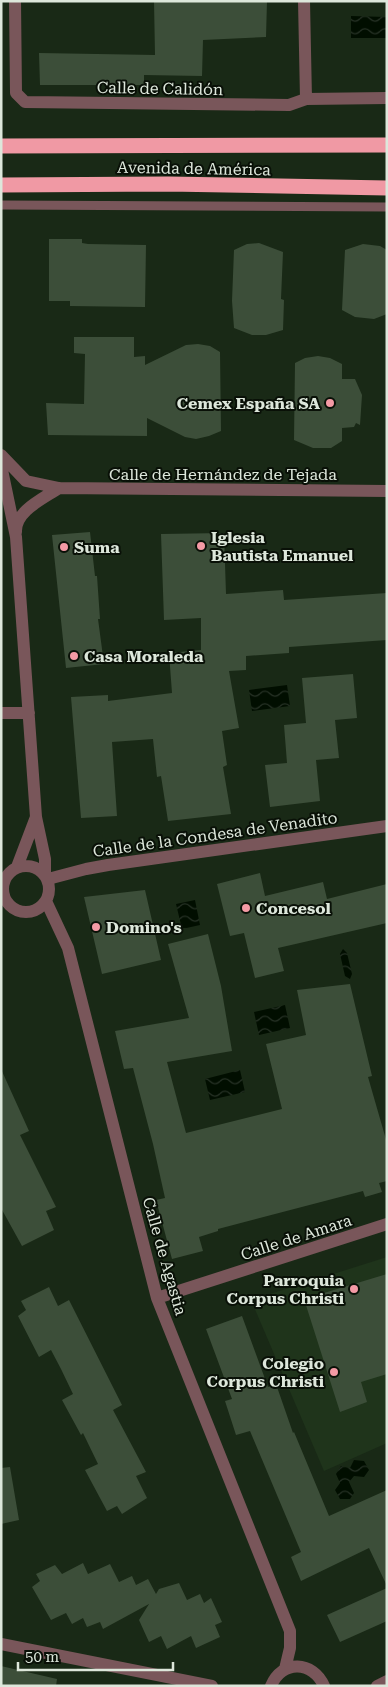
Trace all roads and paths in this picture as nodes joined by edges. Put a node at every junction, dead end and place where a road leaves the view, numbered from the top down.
1 (15, 1) edge
2 (304, 1) edge
3 (387, 98) edge
4 (306, 99) junction
5 (387, 145) edge
6 (1, 146) edge
7 (1, 185) edge
8 (387, 188) edge
9 (1, 205) edge
10 (387, 207) edge
11 (1, 455) edge
12 (1, 465) edge
13 (59, 488) junction
14 (387, 491) edge
15 (16, 537) junction
16 (1, 713) edge
17 (29, 713) junction
18 (36, 817) junction
19 (387, 826) edge
20 (8, 872) edge
21 (46, 876) junction
22 (2, 897) edge
23 (46, 901) junction
24 (387, 1224) edge
25 (157, 1298) junction
26 (1, 1644) edge
27 (285, 1669) junction
28 (387, 1681) edge
29 (212, 1686) edge
30 (272, 1686) edge
31 (324, 1686) edge
32 (377, 1686) edge

1 - 4 street, Calle de Calidón
2 - 4 street
3 - 4 street, Calle de Calidón
5 - 6 highway, Avenida de América
7 - 8 highway, Avenida de América
9 - 10 lane
11 - 13 street, Calle de Hernández de Tejada
12 - 15 street
13 - 14 street, Calle de Hernández de Tejada
13 - 15 street
15 - 17 street
16 - 17 street
17 - 18 street
18 - 20 street
18 - 21 street
19 - 21 street, Calle de la Condesa de Venadito
20 - 21 street
20 - 22 street
21 - 23 street
22 - 23 street
23 - 25 street, Calle de Agastia
24 - 25 street, Calle de Amara
25 - 27 street, Calle de Agastia
26 - 29 street
27 - 30 street
27 - 31 street
28 - 32 street

